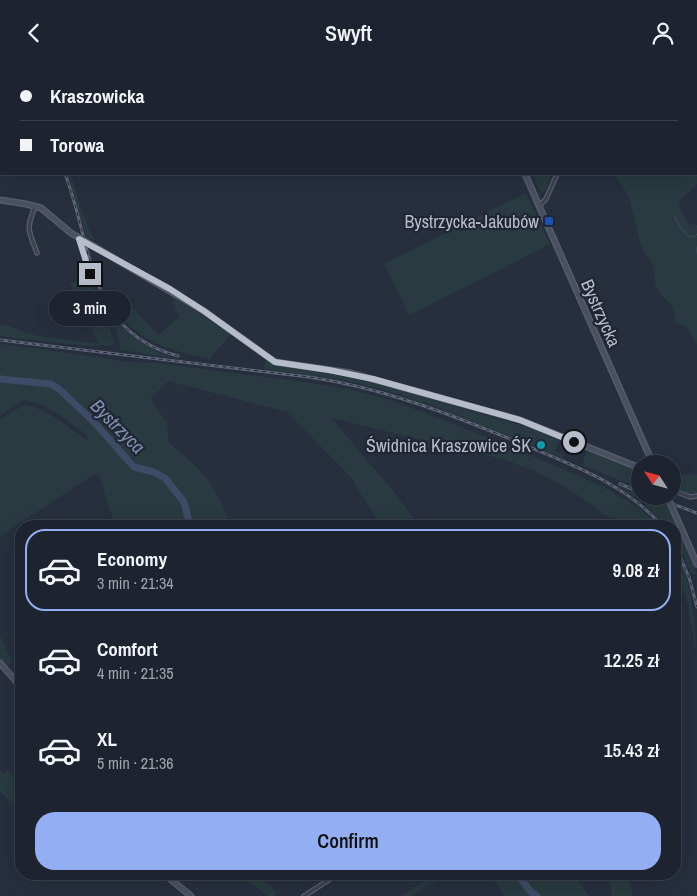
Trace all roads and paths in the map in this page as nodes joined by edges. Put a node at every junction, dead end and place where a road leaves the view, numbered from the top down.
1 (525, 175) edge
2 (557, 175) edge
3 (0, 200) edge
4 (35, 206) junction
5 (539, 206) junction
6 (79, 239) junction
7 (37, 253) dead end
8 (90, 274) dead end
9 (649, 455) edge
10 (631, 465) edge
11 (681, 494) edge
12 (697, 496) edge
13 (671, 505) edge
14 (678, 520) edge
15 (681, 528) edge
16 (696, 561) edge
17 (0, 663) edge
18 (15, 680) edge
19 (172, 880) edge
20 (329, 880) edge
21 (192, 896) edge
22 (304, 896) edge

1 - 5 street, Bystrzycka
2 - 5 street
3 - 4 street
4 - 6 street
4 - 7 street
5 - 9 street, Bystrzycka
6 - 8 street
6 - 10 street
11 - 12 street
13 - 14 street, bridge
15 - 16 street, bridge
17 - 18 street
19 - 21 street
20 - 22 street

